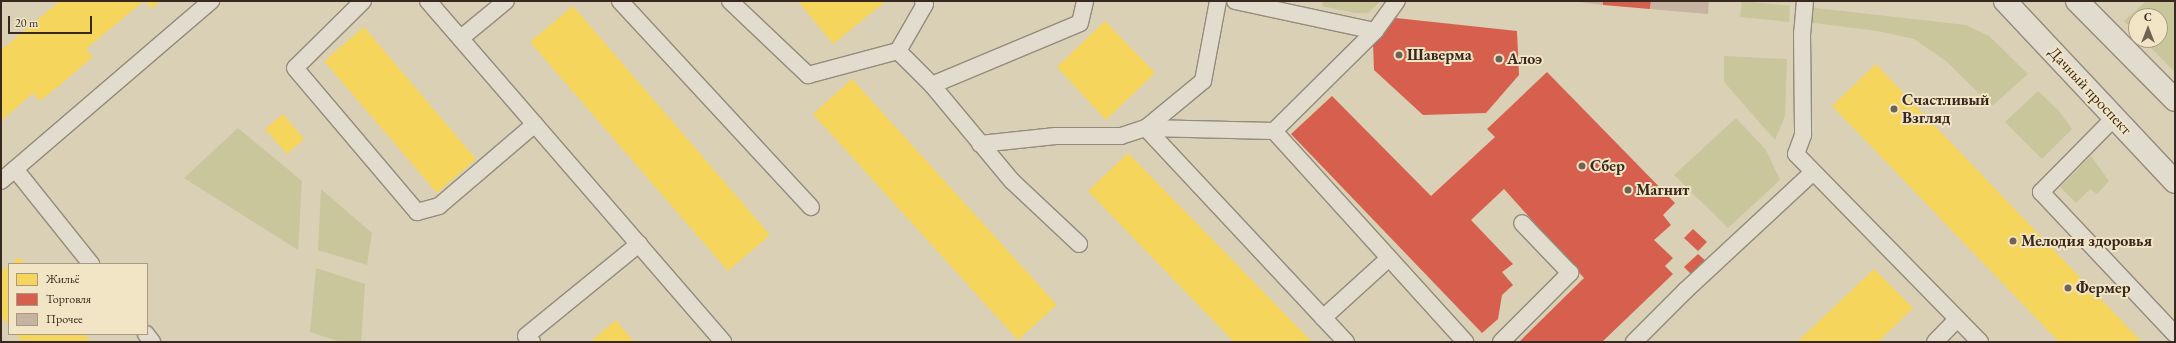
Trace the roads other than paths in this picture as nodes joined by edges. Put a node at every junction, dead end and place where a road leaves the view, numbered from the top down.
1 (211, 1) edge
2 (363, 1) edge
3 (428, 1) edge
4 (506, 1) edge
5 (620, 1) edge
6 (730, 1) edge
7 (1085, 1) edge
8 (1218, 1) edge
9 (1235, 1) edge
10 (1397, 1) edge
11 (1805, 1) edge
12 (2004, 1) edge
13 (2077, 1) edge
14 (925, 2) edge
15 (1375, 31) junction
16 (461, 38) junction
17 (898, 51) junction
18 (932, 85) junction
19 (2175, 100) edge
20 (2114, 118) junction
21 (535, 124) junction
22 (1146, 128) junction
23 (1274, 131) junction
24 (980, 144) junction
25 (15, 169) junction
26 (1812, 173) junction
27 (1, 181) edge
28 (2175, 182) edge
29 (811, 208) dead end
30 (1522, 223) dead end
31 (638, 244) junction
32 (1079, 244) dead end
33 (1388, 259) junction
34 (90, 263) edge
35 (1323, 318) junction
36 (1958, 319) junction
37 (2175, 334) edge
38 (532, 342) edge
39 (723, 342) edge
40 (1346, 342) edge
41 (1465, 342) edge
42 (1500, 342) edge
43 (1634, 342) edge
44 (1935, 342) edge
45 (1980, 342) edge

1 - 25 lane
2 - 21 lane
3 - 16 lane
4 - 16 lane
5 - 29 lane
6 - 17 lane
7 - 18 lane
8 - 22 lane
9 - 15 lane
10 - 15 lane
11 - 26 lane
12 - 20 main road, Дачный проспект
13 - 19 main road
14 - 17 lane
15 - 23 lane
16 - 21 lane
17 - 18 lane
18 - 24 lane
20 - 28 main road, Дачный проспект
20 - 37 lane
21 - 31 lane
22 - 23 lane
22 - 24 lane
22 - 35 lane
23 - 33 lane
24 - 32 lane
25 - 27 lane
25 - 34 lane
26 - 36 lane
26 - 43 lane
30 - 42 lane
31 - 38 lane
31 - 39 lane
33 - 35 lane
33 - 41 lane
35 - 40 lane
36 - 44 lane
36 - 45 lane

